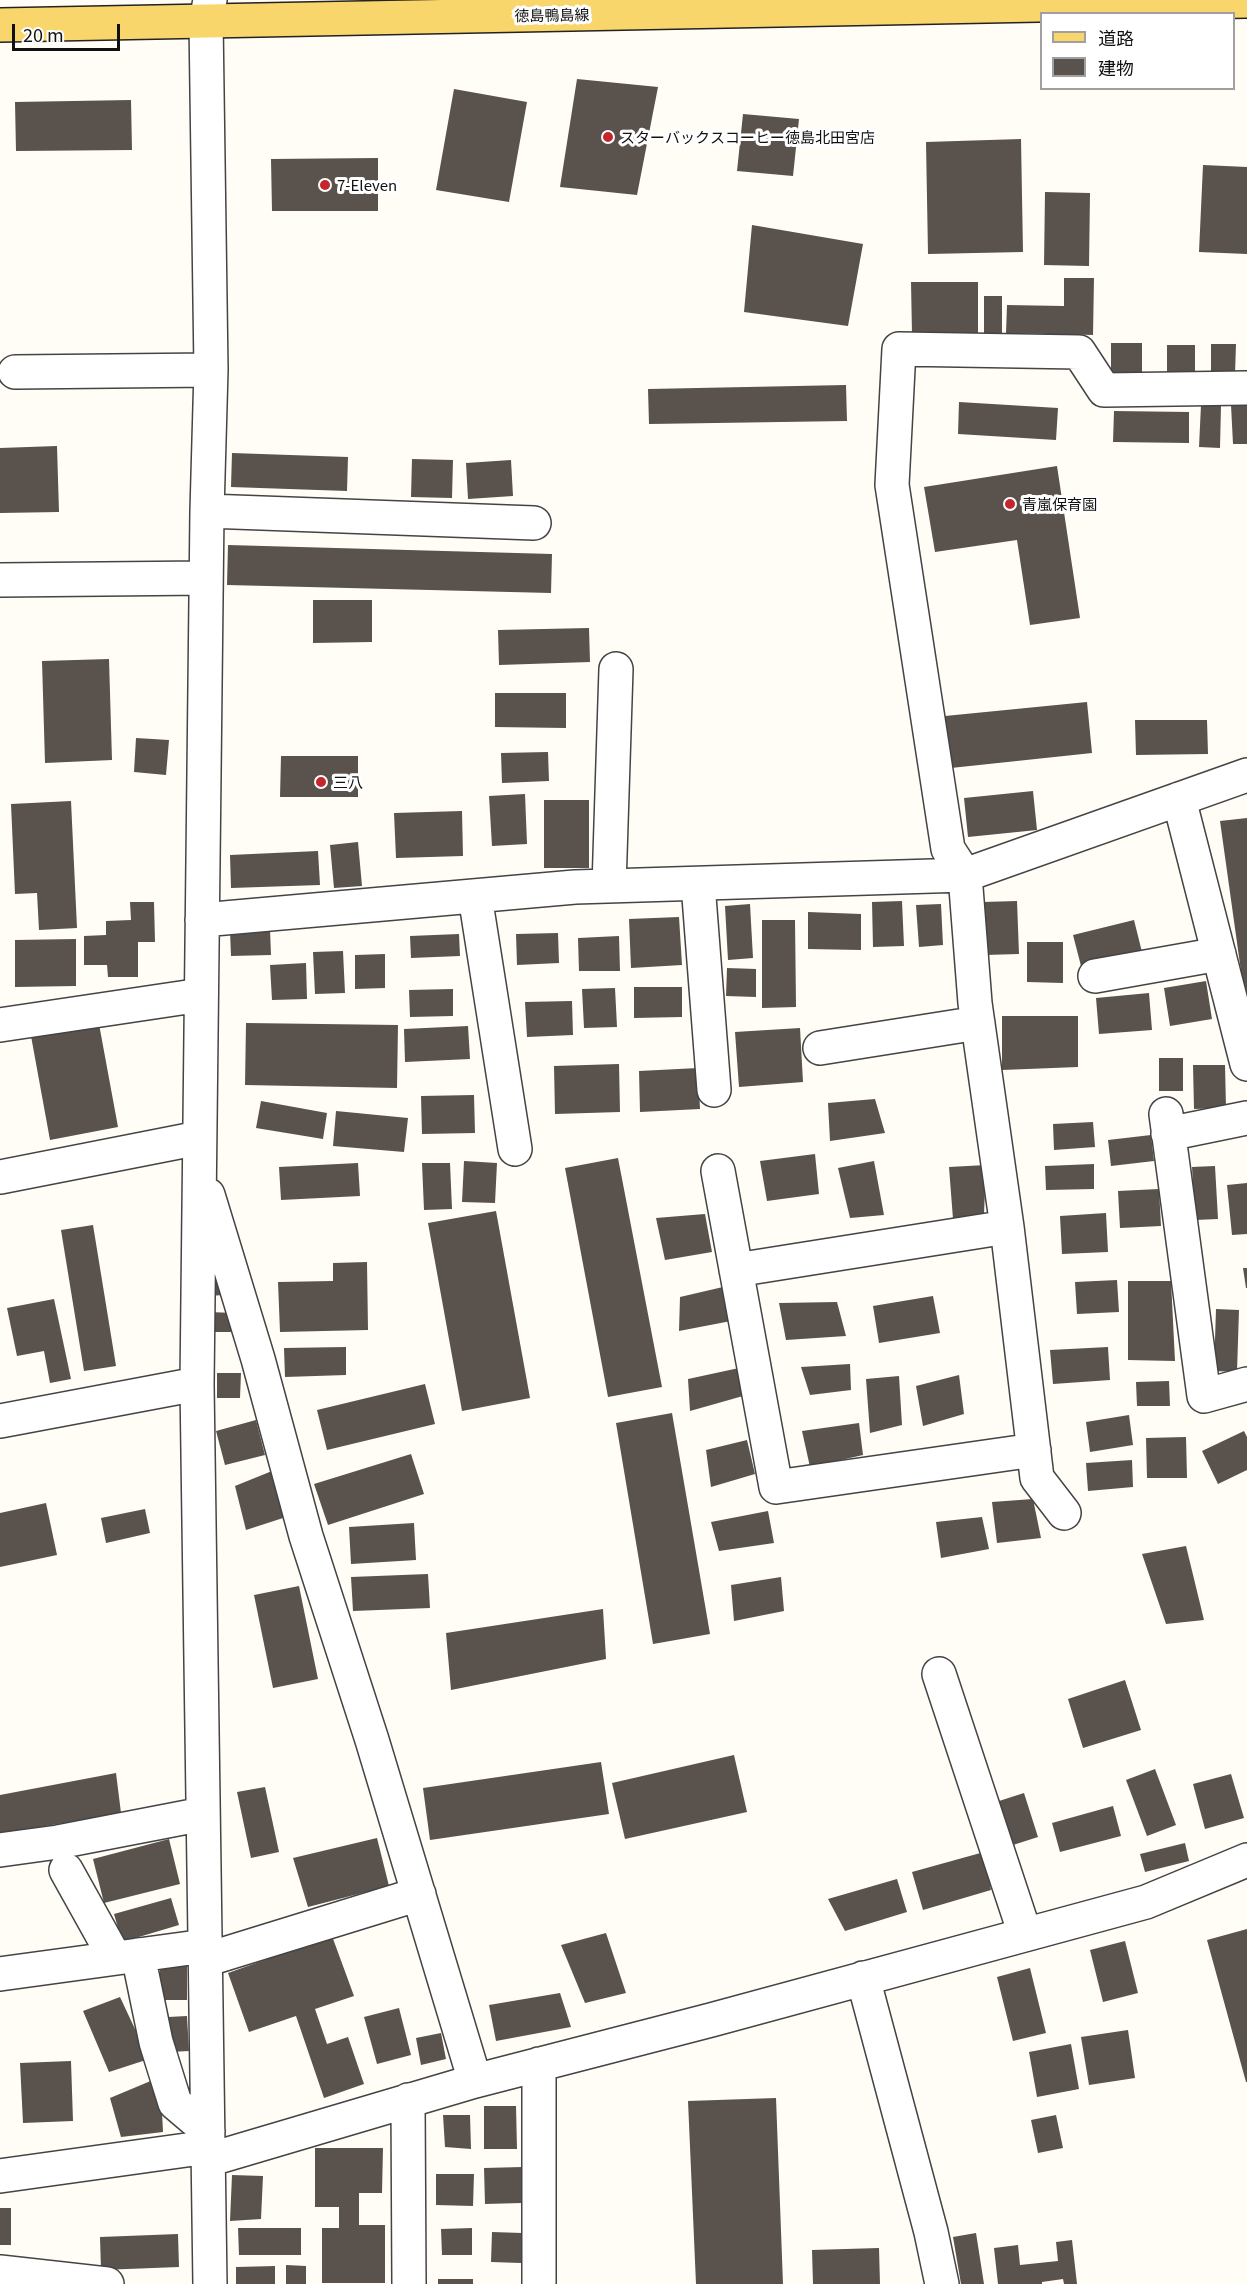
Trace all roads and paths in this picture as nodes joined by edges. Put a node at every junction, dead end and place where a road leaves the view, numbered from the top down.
1 (1247, 1) edge
2 (208, 10) edge
3 (0, 25) edge
4 (211, 370) junction
5 (15, 372) dead end
6 (1247, 388) edge
7 (207, 511) junction
8 (534, 523) dead end
9 (206, 578) junction
10 (0, 580) edge
11 (616, 669) dead end
12 (1247, 775) edge
13 (1179, 799) junction
14 (965, 875) junction
15 (698, 884) junction
16 (609, 886) junction
17 (475, 896) junction
18 (202, 920) junction
19 (1219, 954) junction
20 (1095, 976) dead end
21 (201, 995) junction
22 (978, 1023) junction
23 (0, 1024) edge
24 (820, 1048) dead end
25 (1247, 1064) edge
26 (714, 1090) dead end
27 (1247, 1118) edge
28 (515, 1149) dead end
29 (199, 1154) junction
30 (718, 1172) dead end
31 (0, 1177) edge
32 (1007, 1227) junction
33 (736, 1270) junction
34 (197, 1384) junction
35 (1247, 1384) edge
36 (0, 1421) edge
37 (1034, 1450) junction
38 (1064, 1513) dead end
39 (939, 1674) dead end
40 (203, 1814) junction
41 (0, 1850) edge
42 (1247, 1860) edge
43 (66, 1870) dead end
44 (419, 1894) junction
45 (1025, 1934) junction
46 (205, 1953) junction
47 (126, 1957) junction
48 (0, 1974) edge
49 (863, 1978) junction
50 (538, 2064) junction
51 (475, 2080) junction
52 (408, 2100) junction
53 (208, 2146) junction
54 (0, 2176) edge
55 (0, 2272) edge
56 (107, 2284) edge
57 (210, 2284) edge
58 (409, 2284) edge
59 (539, 2284) edge
60 (942, 2284) edge

1 - 2 main road, 徳島鴨島線
2 - 3 main road, 徳島鴨島線
2 - 4 street
4 - 5 street
4 - 7 street
6 - 14 street
7 - 8 street
7 - 9 street
9 - 10 street
9 - 18 street
11 - 16 street
12 - 13 street
13 - 14 street
13 - 19 street
14 - 15 street
14 - 22 street
15 - 16 street
15 - 26 street
16 - 17 street
17 - 18 street
17 - 28 street
18 - 21 street
19 - 20 street
19 - 25 street
21 - 23 street
21 - 29 street
22 - 24 street
22 - 32 street
27 - 35 street
29 - 31 street
29 - 34 street
29 - 44 street
30 - 33 street
32 - 33 street
32 - 37 street
33 - 37 street
34 - 36 street
34 - 40 street
37 - 38 street
39 - 45 street
40 - 41 street
40 - 46 street
42 - 45 street
43 - 47 street
44 - 46 street
44 - 51 street
45 - 49 street
46 - 47 street
46 - 53 street
47 - 48 street
47 - 53 street
49 - 50 street
49 - 60 street
50 - 51 street
50 - 59 street
51 - 52 street
52 - 53 street
52 - 58 street
53 - 54 street
53 - 57 street
55 - 56 street

